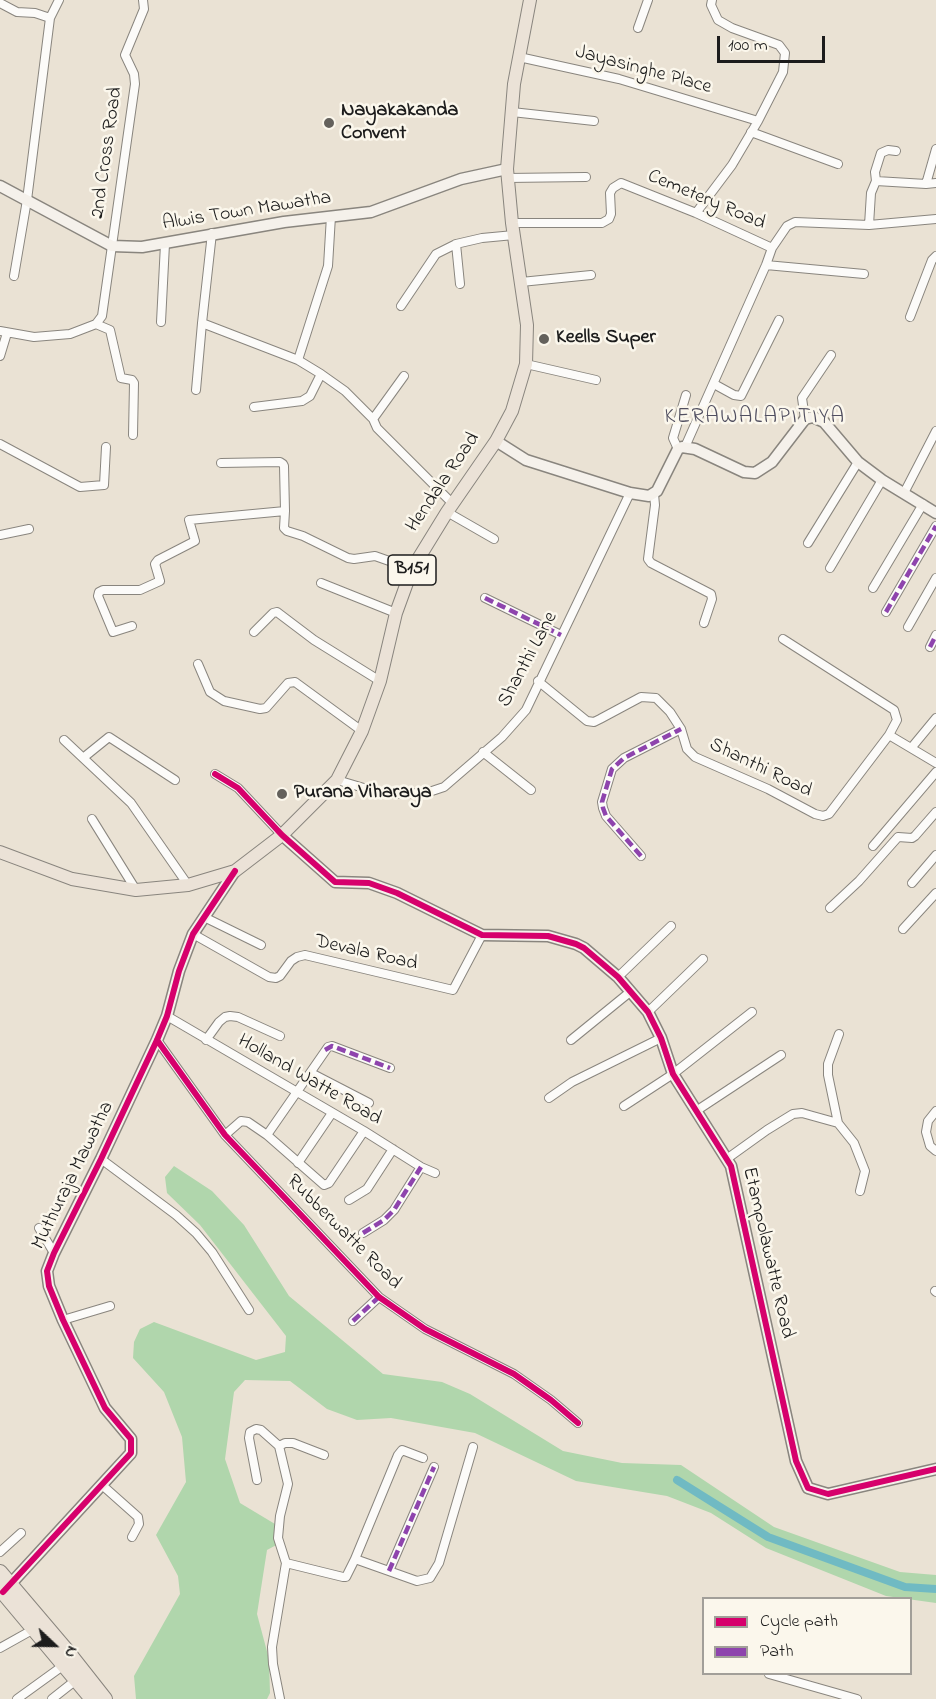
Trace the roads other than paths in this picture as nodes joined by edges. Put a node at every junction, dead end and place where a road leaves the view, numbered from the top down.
1 (59, 0) edge
2 (143, 0) edge
3 (530, 0) edge
4 (648, 0) edge
5 (711, 0) edge
6 (0, 3) edge
7 (50, 18) junction
8 (638, 28) dead end
9 (519, 57) junction
10 (512, 112) junction
11 (594, 121) dead end
12 (758, 121) junction
13 (751, 132) junction
14 (936, 149) edge
15 (896, 151) dead end
16 (838, 164) dead end
17 (507, 174) junction
18 (586, 177) dead end
19 (876, 181) junction
20 (936, 183) edge
21 (926, 184) junction
22 (0, 186) edge
23 (27, 200) junction
24 (696, 213) junction
25 (331, 216) junction
26 (936, 219) edge
27 (869, 225) junction
28 (513, 229) junction
29 (212, 233) junction
30 (165, 244) junction
31 (456, 244) junction
32 (112, 246) junction
33 (772, 248) junction
34 (936, 256) edge
35 (766, 266) junction
36 (864, 274) dead end
37 (591, 275) dead end
38 (14, 276) dead end
39 (521, 282) junction
40 (460, 284) dead end
41 (400, 306) dead end
42 (910, 317) dead end
43 (778, 320) dead end
44 (161, 322) dead end
45 (202, 323) junction
46 (96, 324) junction
47 (3, 332) edge
48 (831, 355) dead end
49 (0, 356) edge
50 (298, 360) junction
51 (526, 364) junction
52 (321, 374) junction
53 (404, 376) dead end
54 (596, 380) dead end
55 (714, 384) junction
56 (196, 390) dead end
57 (686, 395) dead end
58 (254, 406) dead end
59 (373, 419) junction
60 (805, 419) junction
61 (936, 431) edge
62 (133, 435) dead end
63 (496, 441) junction
64 (0, 444) edge
65 (106, 447) dead end
66 (681, 448) junction
67 (858, 462) junction
68 (221, 464) dead end
69 (882, 480) junction
70 (630, 493) junction
71 (904, 493) junction
72 (654, 494) junction
73 (923, 504) junction
74 (449, 508) junction
75 (285, 511) junction
76 (936, 513) edge
77 (936, 526) edge
78 (29, 529) dead end
79 (0, 535) edge
80 (494, 539) dead end
81 (808, 543) dead end
82 (830, 568) dead end
83 (412, 569) junction
84 (936, 578) edge
85 (321, 583) dead end
86 (873, 588) dead end
87 (485, 598) dead end
88 (886, 612) dead end
89 (396, 613) junction
90 (704, 623) dead end
91 (132, 626) dead end
92 (908, 627) dead end
93 (254, 632) dead end
94 (561, 635) junction
95 (936, 635) edge
96 (783, 639) dead end
97 (930, 647) dead end
98 (198, 664) dead end
99 (380, 681) junction
100 (538, 681) junction
101 (936, 718) edge
102 (681, 729) junction
103 (362, 731) junction
104 (889, 735) junction
105 (64, 740) dead end
106 (912, 747) junction
107 (483, 752) junction
108 (83, 758) junction
109 (936, 763) edge
110 (936, 772) edge
111 (215, 774) dead end
112 (175, 780) dead end
113 (338, 780) junction
114 (531, 790) dead end
115 (936, 812) edge
116 (92, 819) dead end
117 (282, 835) junction
118 (873, 846) dead end
119 (0, 852) edge
120 (936, 855) edge
121 (641, 856) dead end
122 (235, 871) junction
123 (912, 883) dead end
124 (188, 885) junction
125 (135, 890) junction
126 (936, 893) edge
127 (830, 908) dead end
128 (204, 916) junction
129 (671, 926) dead end
130 (903, 929) dead end
131 (193, 934) junction
132 (482, 935) junction
133 (261, 945) dead end
134 (703, 959) dead end
135 (618, 978) junction
136 (630, 992) junction
137 (648, 1012) junction
138 (752, 1012) dead end
139 (167, 1016) junction
140 (839, 1034) dead end
141 (280, 1036) dead end
142 (662, 1038) junction
143 (157, 1040) junction
144 (206, 1040) junction
145 (571, 1040) dead end
146 (781, 1055) dead end
147 (390, 1068) dead end
148 (311, 1073) junction
149 (673, 1074) junction
150 (297, 1093) junction
151 (549, 1098) dead end
152 (369, 1103) dead end
153 (624, 1106) dead end
154 (696, 1111) junction
155 (936, 1111) edge
156 (332, 1113) junction
157 (838, 1123) junction
158 (364, 1131) junction
159 (225, 1135) junction
160 (267, 1135) junction
161 (393, 1149) junction
162 (936, 1151) edge
163 (728, 1158) junction
164 (101, 1159) junction
165 (298, 1163) junction
166 (421, 1167) junction
167 (435, 1173) dead end
168 (860, 1191) dead end
169 (349, 1200) dead end
170 (39, 1228) dead end
171 (363, 1233) dead end
172 (54, 1253) junction
173 (379, 1297) junction
174 (110, 1305) dead end
175 (249, 1310) dead end
176 (63, 1320) junction
177 (353, 1321) dead end
178 (578, 1423) dead end
179 (279, 1446) junction
180 (473, 1447) dead end
181 (324, 1455) dead end
182 (423, 1458) dead end
183 (434, 1467) dead end
184 (936, 1469) edge
185 (257, 1480) dead end
186 (102, 1485) junction
187 (21, 1533) dead end
188 (132, 1537) dead end
189 (0, 1552) edge
190 (355, 1559) junction
191 (286, 1563) junction
192 (389, 1571) junction
193 (0, 1572) edge
194 (4, 1589) edge
195 (34, 1629) junction
196 (0, 1648) edge
197 (64, 1665) junction
198 (773, 1675) edge
199 (76, 1680) junction
200 (18, 1699) edge
201 (52, 1699) edge
202 (92, 1699) edge
203 (105, 1699) edge
204 (280, 1699) edge
205 (857, 1699) edge

1 - 7 street
2 - 32 street, 2nd Cross Road
3 - 9 main road, Hendala Road / B151
4 - 8 street
5 - 12 street
6 - 7 street
7 - 23 street
9 - 10 main road, Hendala Road / B151
9 - 12 street, Jayasinghe Place
10 - 11 street
10 - 17 main road, Hendala Road / B151
12 - 13 street
13 - 16 street
13 - 24 street
14 - 21 street
15 - 19 street
17 - 18 street
17 - 25 street, Alwis Town Mawatha
17 - 28 main road, Hendala Road / B151
19 - 21 street
19 - 27 street
20 - 21 street
22 - 23 street, Alwis Town Mawatha
23 - 32 street, Alwis Town Mawatha
23 - 38 street
24 - 28 street, Cemetery Road
24 - 33 street, Cemetery Road
25 - 29 street, Alwis Town Mawatha
25 - 50 street
26 - 27 street
27 - 33 street
28 - 31 street
28 - 39 main road, Hendala Road / B151
29 - 30 street, Alwis Town Mawatha
29 - 45 street
30 - 32 street, Alwis Town Mawatha
30 - 44 street
31 - 40 street
31 - 41 street
32 - 46 street, 2nd Cross Road
33 - 35 street, Cemetery Road
34 - 42 street
35 - 36 street
35 - 55 street, Cemetery Road
37 - 39 street
39 - 51 main road, Hendala Road / B151
43 - 55 street
45 - 50 street
45 - 56 street
46 - 47 street
46 - 62 street
47 - 49 street
48 - 60 street
50 - 52 street
51 - 54 street
51 - 63 main road, Hendala Road / B151
52 - 58 street
52 - 59 street
53 - 59 street
55 - 66 street, Cemetery Road
57 - 66 street
59 - 74 street
60 - 66 street
60 - 67 street
61 - 71 street
63 - 70 street
63 - 74 main road, Hendala Road / B151
64 - 65 street
66 - 72 street
67 - 69 street
67 - 81 street
68 - 75 street
69 - 71 street
69 - 82 street
70 - 72 street
70 - 94 street, Shanthi Lane
71 - 73 street
72 - 90 street
73 - 76 street
73 - 86 street
74 - 80 street
74 - 83 main road, Hendala Road / B151
75 - 83 street
75 - 91 street
77 - 88 street
78 - 79 street
83 - 89 main road, Hendala Road / B151
84 - 92 street
85 - 89 street
87 - 94 street
89 - 99 main road, Hendala Road / B151
93 - 99 street
94 - 100 street, Shanthi Lane
95 - 97 street
96 - 104 street
98 - 103 street
99 - 103 main road, Hendala Road / B151
100 - 102 street, Shanthi Road
100 - 107 street, Shanthi Lane
101 - 106 street
102 - 104 street, Shanthi Road
102 - 121 street
103 - 113 main road, Hendala Road / B151
104 - 106 street
105 - 108 street
106 - 109 street
107 - 113 street, Shanthi Lane
107 - 114 street
108 - 112 street
108 - 124 street
110 - 118 street
111 - 117 street
113 - 117 main road, Hendala Road / B151
115 - 127 street
116 - 125 street
117 - 122 main road, Hendala Road / B151
117 - 132 street, Etampolawatte Road
119 - 125 main road, Hendala Road / B151
120 - 123 street
122 - 124 main road, Hendala Road / B151
122 - 128 street, Muthuraja Mawatha
124 - 125 main road, Hendala Road / B151
126 - 130 street
128 - 131 street, Muthuraja Mawatha
128 - 133 street
129 - 135 street
131 - 132 street, Devala Road
131 - 139 street, Muthuraja Mawatha
132 - 135 street, Etampolawatte Road
134 - 137 street
135 - 136 street, Etampolawatte Road
136 - 137 street, Etampolawatte Road
136 - 145 street
137 - 142 street, Etampolawatte Road
138 - 149 street
139 - 143 street, Muthuraja Mawatha
139 - 144 street, Holland Watte Road
140 - 157 street
141 - 144 street
142 - 149 street, Etampolawatte Road
142 - 151 street
143 - 159 street, Rubberwatte Road
143 - 164 street, Muthuraja Mawatha
144 - 150 street, Holland Watte Road
146 - 154 street
147 - 148 street
148 - 150 street
148 - 152 street
149 - 153 street
149 - 154 street, Etampolawatte Road
150 - 156 street, Holland Watte Road
150 - 160 street
154 - 163 street, Etampolawatte Road
155 - 162 street
156 - 158 street, Holland Watte Road
156 - 165 street
157 - 163 street
157 - 168 street
158 - 161 street, Holland Watte Road
158 - 165 street
159 - 160 street
159 - 173 street, Rubberwatte Road
160 - 165 street
161 - 166 street, Holland Watte Road
161 - 169 street
163 - 184 street, Etampolawatte Road
164 - 172 street, Muthuraja Mawatha
164 - 175 street
166 - 167 street, Holland Watte Road
166 - 171 street
170 - 172 street
172 - 176 street, Muthuraja Mawatha
173 - 177 street
173 - 178 street, Rubberwatte Road
174 - 176 street
176 - 186 street, Muthuraja Mawatha
179 - 181 street
179 - 185 street
179 - 191 street
180 - 192 street
182 - 190 street
183 - 192 street
186 - 188 street
186 - 194 street, Muthuraja Mawatha
187 - 189 street
190 - 191 street
190 - 192 street
191 - 204 street
193 - 194 highway
194 - 195 highway
194 - 203 highway
195 - 196 street
195 - 197 highway
197 - 199 highway
197 - 200 street
198 - 205 street
199 - 201 street
199 - 202 highway

